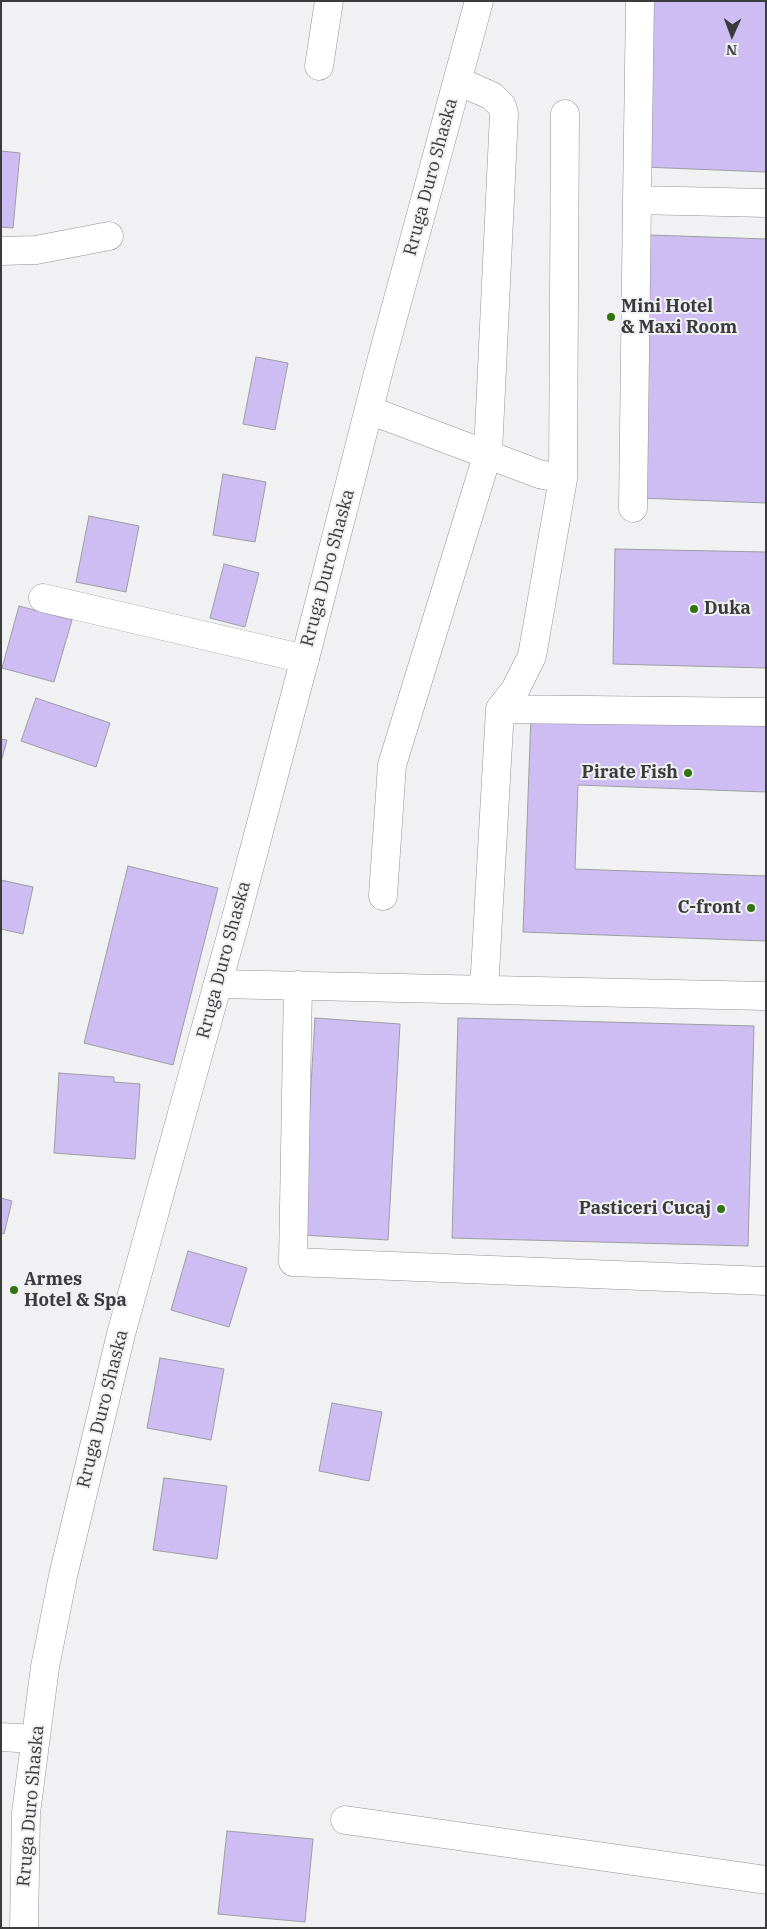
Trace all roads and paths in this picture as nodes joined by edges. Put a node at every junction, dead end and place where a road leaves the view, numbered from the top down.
1 (329, 1) edge
2 (479, 1) edge
3 (640, 1) edge
4 (319, 66) dead end
5 (458, 81) junction
6 (565, 114) dead end
7 (638, 200) junction
8 (766, 203) edge
9 (109, 236) dead end
10 (1, 251) edge
11 (369, 410) junction
12 (488, 453) junction
13 (563, 479) junction
14 (633, 508) dead end
15 (43, 598) dead end
16 (305, 658) junction
17 (500, 709) junction
18 (766, 712) edge
19 (383, 896) dead end
20 (218, 984) junction
21 (298, 985) junction
22 (484, 990) junction
23 (766, 996) edge
24 (766, 1281) edge
25 (1, 1737) edge
26 (35, 1739) junction
27 (345, 1820) dead end
28 (766, 1880) edge
29 (24, 1928) edge

1 - 4 main road
2 - 5 main road, Rruga Duro Shaska
3 - 7 main road
5 - 11 main road, Rruga Duro Shaska
5 - 12 main road
6 - 13 main road
7 - 8 main road
7 - 14 main road
9 - 10 main road
11 - 12 main road
11 - 16 main road, Rruga Duro Shaska
12 - 13 main road
12 - 19 main road
13 - 17 main road
15 - 16 main road
16 - 20 main road, Rruga Duro Shaska
17 - 18 main road
17 - 22 main road
20 - 21 main road
20 - 26 main road, Rruga Duro Shaska
21 - 22 main road
21 - 24 main road
22 - 23 main road
25 - 26 main road
26 - 29 main road, Rruga Duro Shaska
27 - 28 main road

